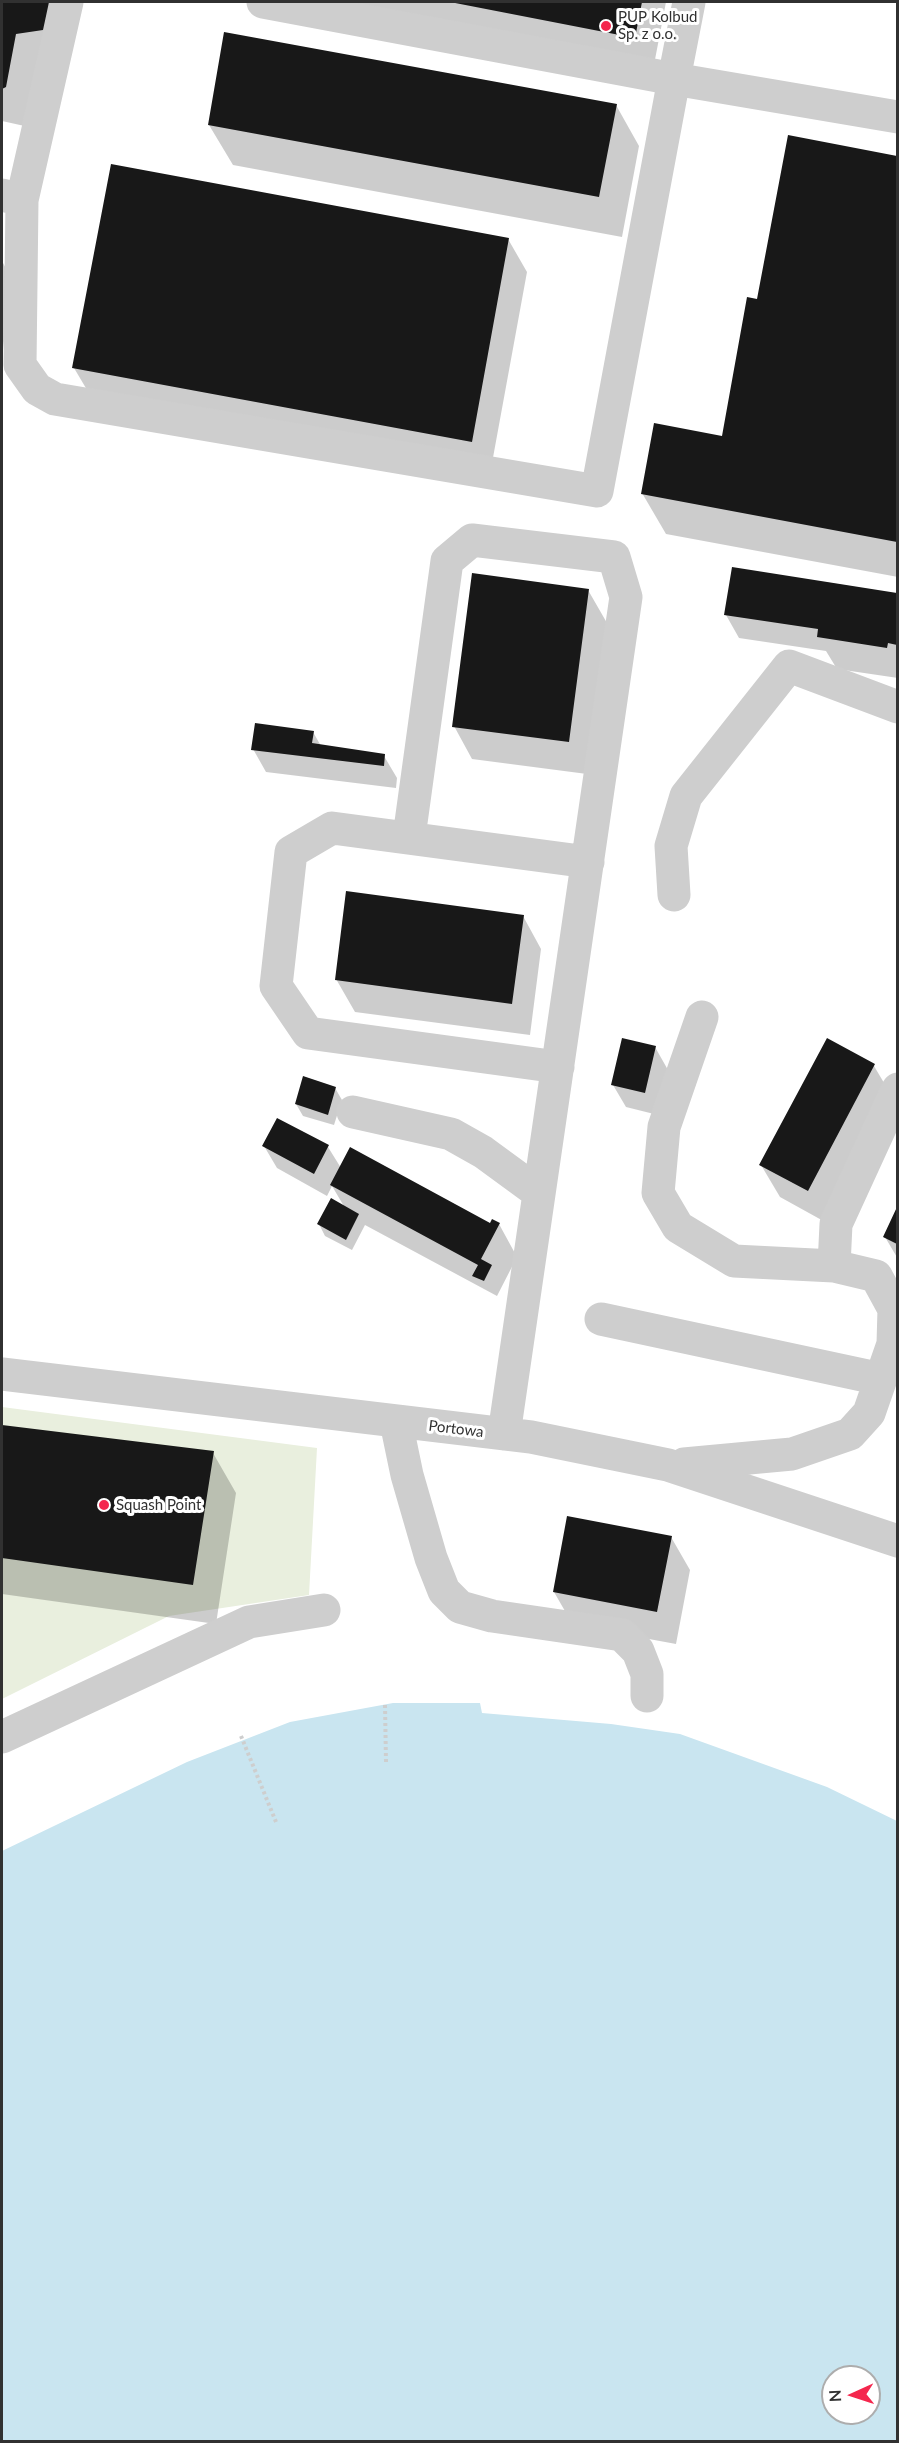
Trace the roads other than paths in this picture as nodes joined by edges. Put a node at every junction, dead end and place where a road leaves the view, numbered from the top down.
1 (67, 2) edge
2 (263, 2) edge
3 (689, 2) edge
4 (674, 79) junction
5 (897, 117) edge
6 (12, 198) edge
7 (897, 707) edge
8 (409, 837) junction
9 (588, 862) junction
10 (675, 895) dead end
11 (702, 1017) dead end
12 (558, 1067) junction
13 (897, 1089) edge
14 (353, 1112) dead end
15 (539, 1192) junction
16 (834, 1266) junction
17 (601, 1318) dead end
18 (2, 1374) edge
19 (881, 1379) junction
20 (396, 1422) junction
21 (504, 1434) junction
22 (668, 1465) junction
23 (897, 1541) edge
24 (324, 1610) dead end
25 (647, 1696) dead end
26 (2, 1737) edge

1 - 6 street
2 - 4 street
3 - 4 street
4 - 5 street
4 - 6 street
7 - 10 street
8 - 9 street
8 - 9 street
8 - 12 street
9 - 12 street
11 - 16 street
12 - 15 street
13 - 16 street
14 - 15 street
15 - 21 street
16 - 19 street
17 - 19 street
18 - 20 street, Portowa
19 - 22 street
20 - 21 street, Portowa
20 - 25 street
21 - 22 street, Portowa
22 - 23 street, Portowa
24 - 26 street

